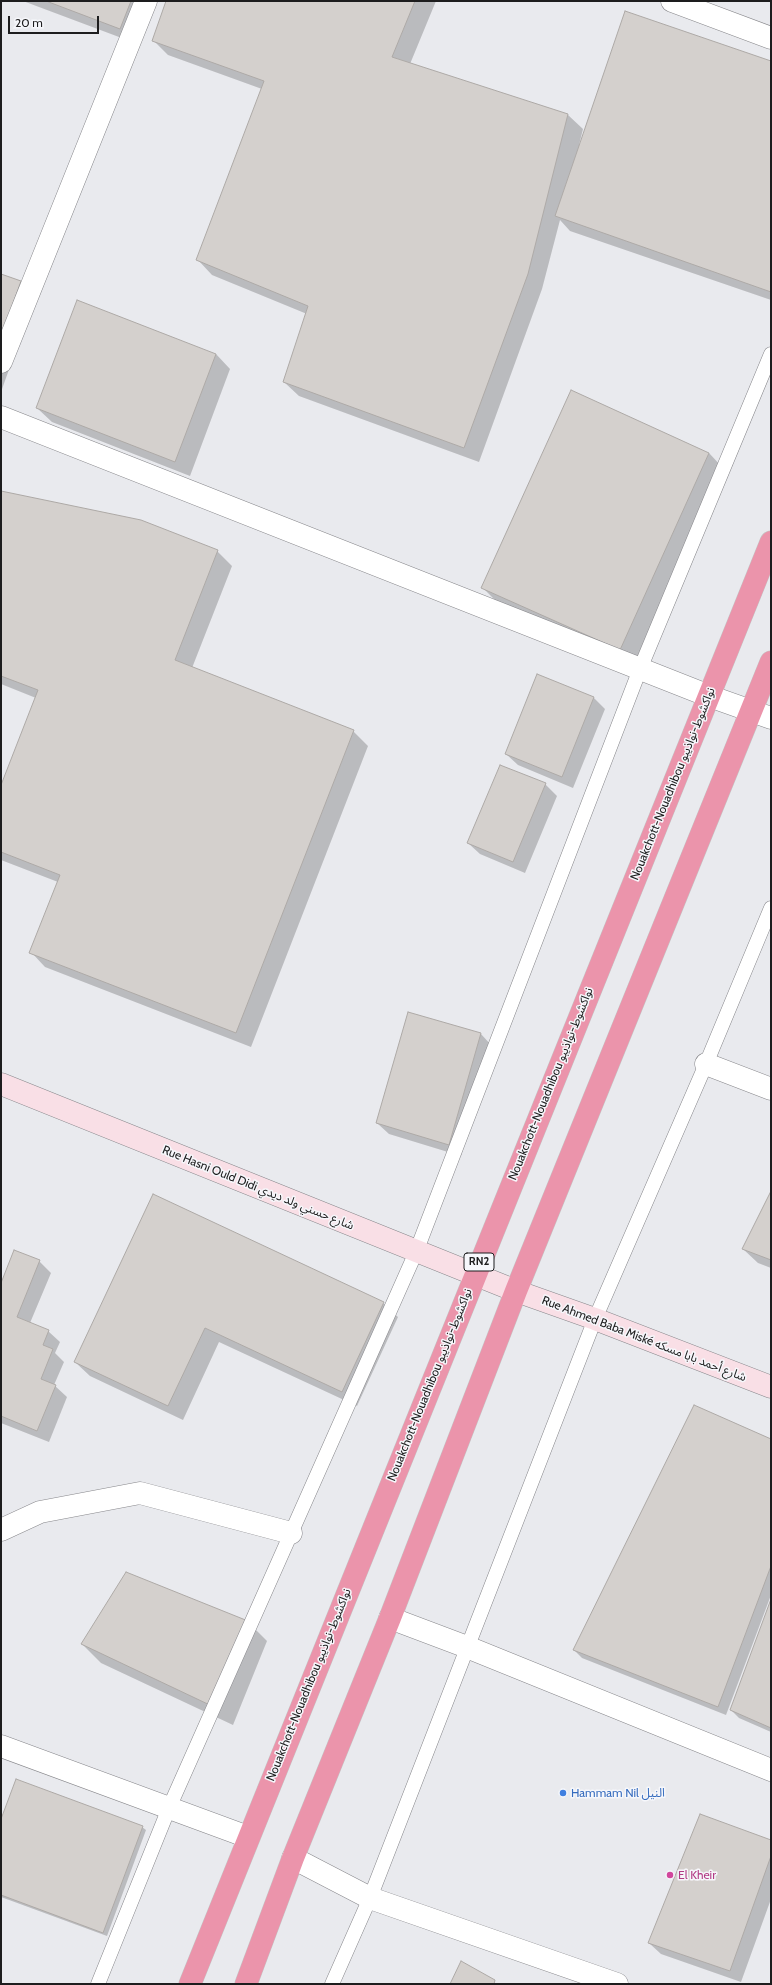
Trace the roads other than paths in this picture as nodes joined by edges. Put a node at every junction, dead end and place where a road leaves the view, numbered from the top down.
1 (146, 1) edge
2 (672, 1) edge
3 (771, 38) edge
4 (771, 354) edge
5 (1, 362) edge
6 (1, 417) edge
7 (771, 542) edge
8 (771, 662) edge
9 (640, 668) junction
10 (709, 696) junction
11 (761, 715) edge
12 (771, 908) edge
13 (706, 1064) junction
14 (1, 1084) edge
15 (771, 1089) edge
16 (416, 1252) junction
17 (474, 1274) junction
18 (516, 1291) junction
19 (595, 1319) junction
20 (771, 1387) edge
21 (1, 1530) edge
22 (291, 1533) junction
23 (390, 1618) junction
24 (467, 1647) junction
25 (1, 1746) edge
26 (771, 1770) edge
27 (169, 1808) junction
28 (248, 1837) junction
29 (293, 1858) junction
30 (370, 1898) junction
31 (98, 1984) edge
32 (190, 1984) edge
33 (246, 1984) edge
34 (332, 1984) edge
35 (617, 1984) edge

1 - 5 street
2 - 3 street
4 - 9 lane
6 - 9 street
7 - 10 highway, Nouakchott-Nouadhibou نواكشوط-نواذيبو / RN2
8 - 11 highway
9 - 10 street
9 - 16 lane
10 - 11 street
10 - 17 highway, Nouakchott-Nouadhibou نواكشوط-نواذيبو / RN2
11 - 18 highway
12 - 13 lane
13 - 15 street
13 - 19 lane
14 - 16 street, Rue Hasni Ould Didi شارع حسني ولد ديدي
16 - 17 street, Rue Hasni Ould Didi شارع حسني ولد ديدي
16 - 22 lane
17 - 18 street, Rue Hasni Ould Didi شارع حسني ولد ديدي
17 - 28 highway, Nouakchott-Nouadhibou نواكشوط-نواذيبو / RN2
18 - 19 street, Rue Ahmed Baba Miské شارع أحمد بابا مسكه
18 - 23 highway
19 - 20 street, Rue Ahmed Baba Miské شارع أحمد بابا مسكه
19 - 24 lane
21 - 22 street
22 - 27 lane
23 - 24 street
23 - 29 highway
24 - 26 street
24 - 30 lane
25 - 27 street
27 - 28 street
27 - 31 lane
28 - 32 highway, Nouakchott-Nouadhibou نواكشوط-نواذيبو / RN2
29 - 30 street
29 - 33 highway
30 - 34 lane
30 - 35 street

